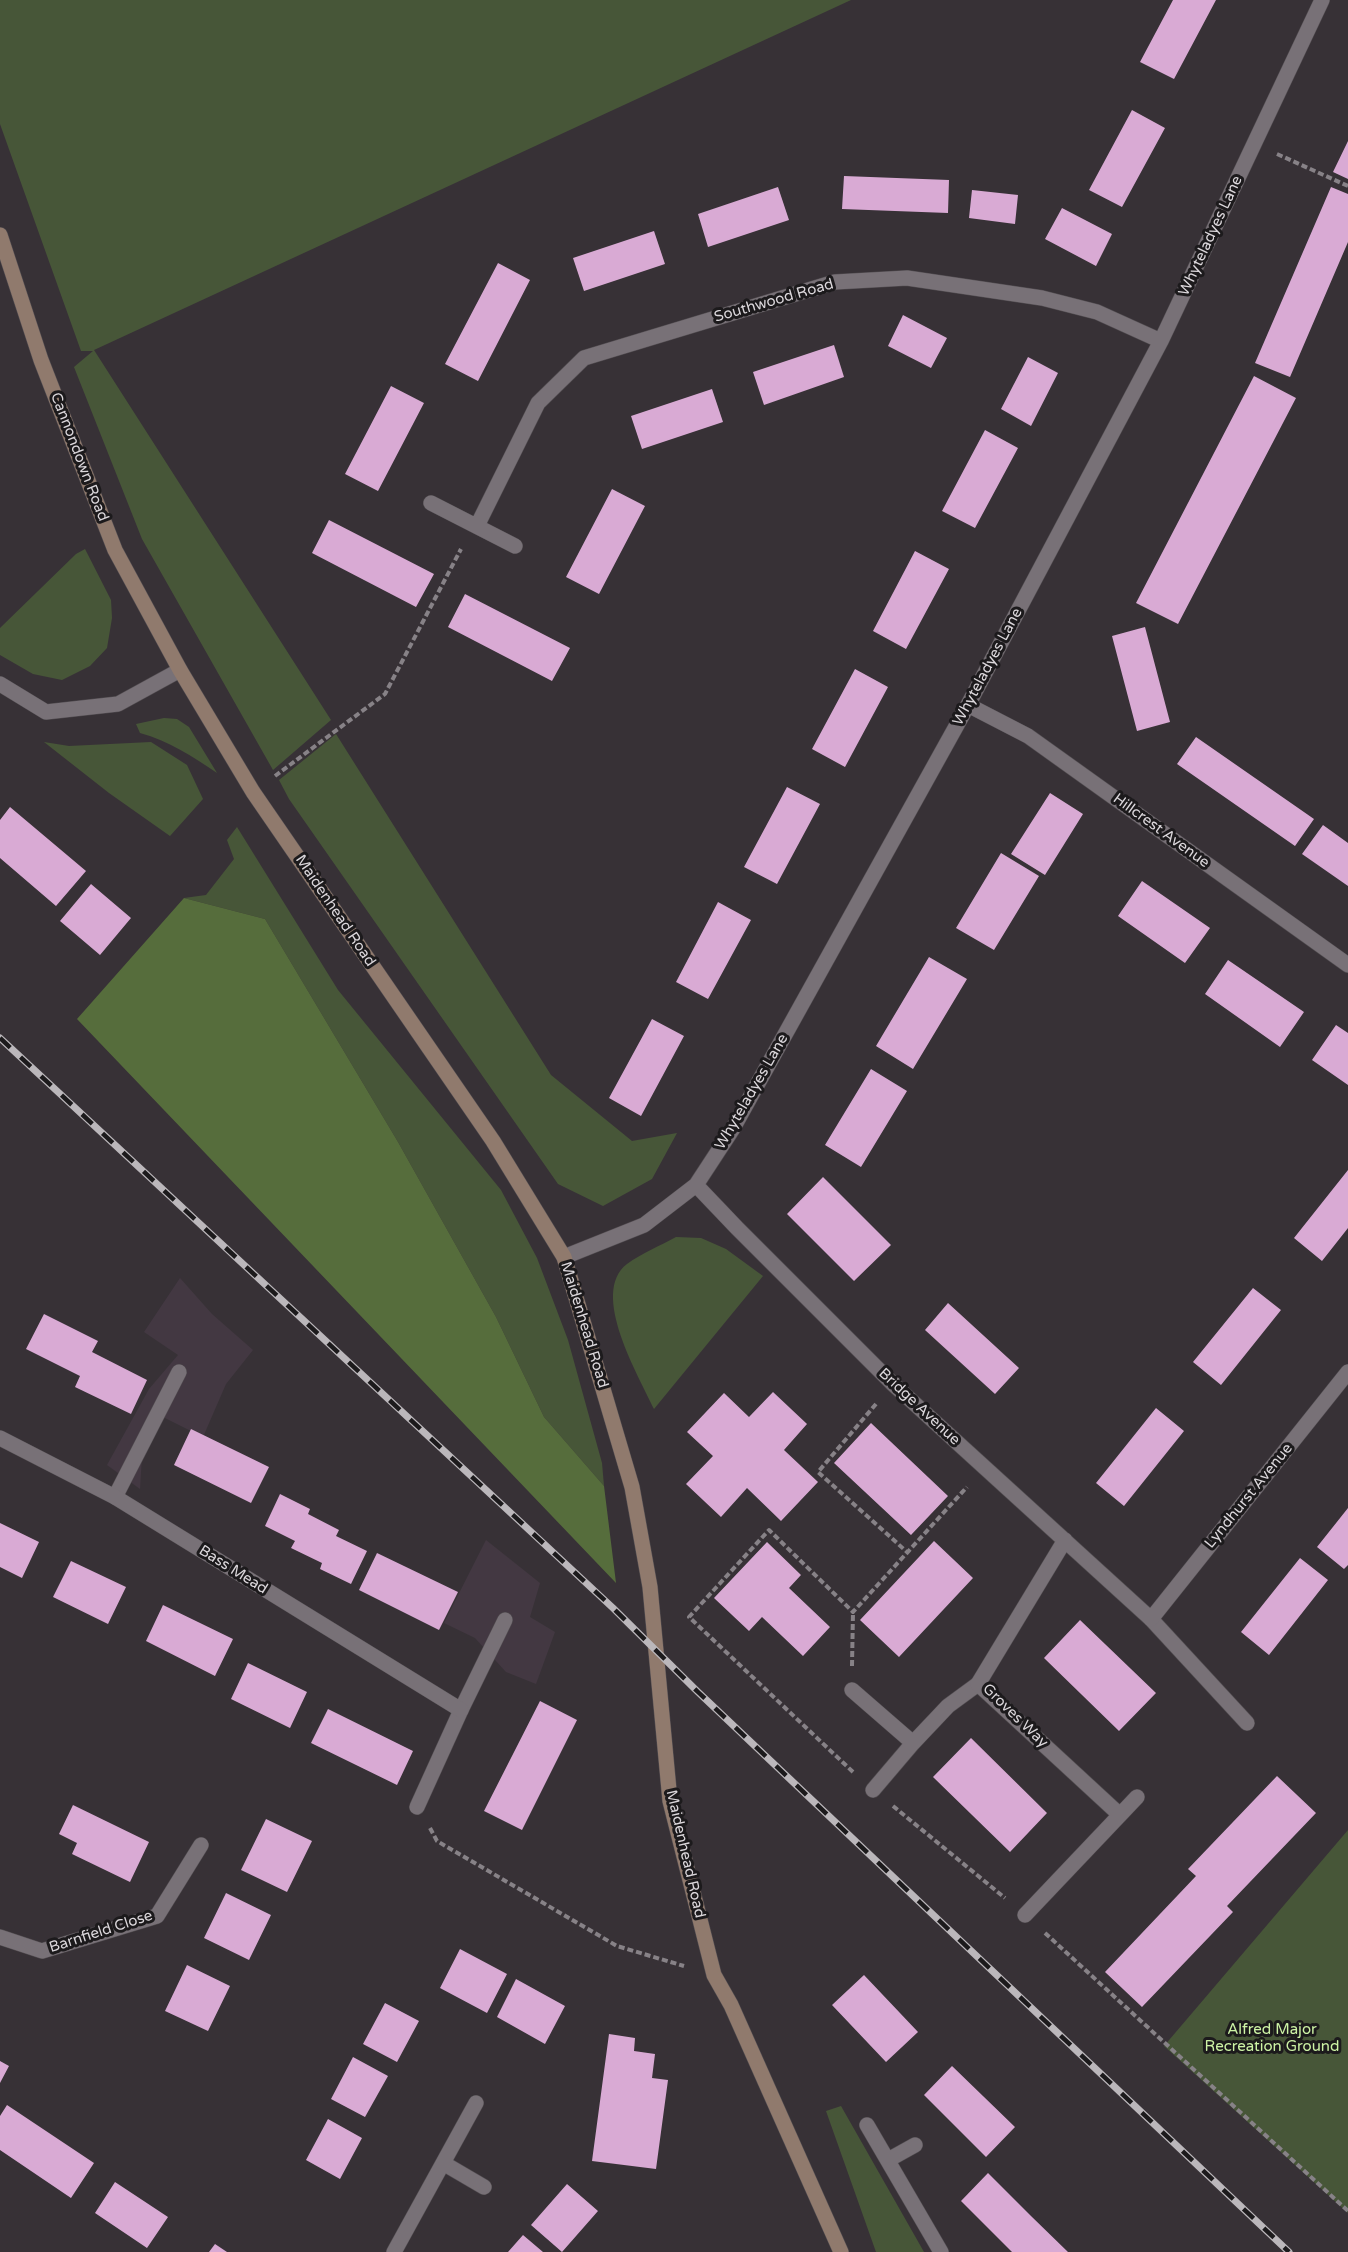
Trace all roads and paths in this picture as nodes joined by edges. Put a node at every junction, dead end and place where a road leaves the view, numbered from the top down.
1 (1322, 0) edge
2 (1255, 144) junction
3 (1348, 186) edge
4 (0, 235) edge
5 (1161, 341) junction
6 (431, 503) dead end
7 (477, 526) junction
8 (515, 546) dead end
9 (180, 670) junction
10 (0, 684) edge
11 (968, 705) junction
12 (253, 792) junction
13 (1348, 965) edge
14 (696, 1185) junction
15 (564, 1257) junction
16 (179, 1372) dead end
17 (1348, 1372) edge
18 (893, 1384) junction
19 (0, 1438) edge
20 (115, 1497) junction
21 (1065, 1540) junction
22 (907, 1552) dead end
23 (853, 1612) dead end
24 (505, 1620) dead end
25 (1151, 1620) junction
26 (978, 1684) junction
27 (852, 1690) joint
28 (460, 1710) junction
29 (1247, 1723) dead end
30 (913, 1743) junction
31 (873, 1790) dead end
32 (1137, 1797) dead end
33 (417, 1807) joint
34 (1119, 1815) junction
35 (201, 1845) dead end
36 (1025, 1915) joint
37 (0, 1937) edge
38 (714, 1975) junction
39 (476, 2103) dead end
40 (867, 2125) dead end
41 (915, 2145) dead end
42 (888, 2160) junction
43 (443, 2163) junction
44 (484, 2187) dead end
45 (1348, 2211) edge
46 (394, 2252) edge
47 (841, 2252) edge
48 (941, 2252) edge

1 - 2 street, Whyteladyes Lane
2 - 3 path
2 - 5 street, Whyteladyes Lane
4 - 9 main road, Cannondown Road
5 - 7 street, Southwood Road
5 - 11 street, Whyteladyes Lane
6 - 7 street
7 - 8 street
7 - 12 path
9 - 10 street
9 - 12 main road, Maidenhead Road
11 - 13 street, Hillcrest Avenue
11 - 14 street, Whyteladyes Lane
12 - 15 main road, Maidenhead Road
14 - 15 street, Whyteladyes Lane
14 - 18 street, Bridge Avenue
15 - 38 main road, Maidenhead Road
16 - 20 street
17 - 25 street, Lyndhurst Avenue
18 - 21 street, Bridge Avenue
18 - 22 path
19 - 20 street, Bass Mead
20 - 28 street, Bass Mead
21 - 25 street, Bridge Avenue
21 - 26 street, Groves Way
23 - 27 path
24 - 28 street
25 - 29 street, Bridge Avenue
26 - 30 street
26 - 34 street, Groves Way
27 - 30 street
28 - 33 street
30 - 31 street
32 - 34 street
33 - 38 path
34 - 36 street
35 - 37 street, Barnfield Close
36 - 45 path
38 - 47 main road, Maidenhead Road
39 - 43 street
40 - 42 street
41 - 42 street
42 - 48 street
43 - 44 street
43 - 46 street

